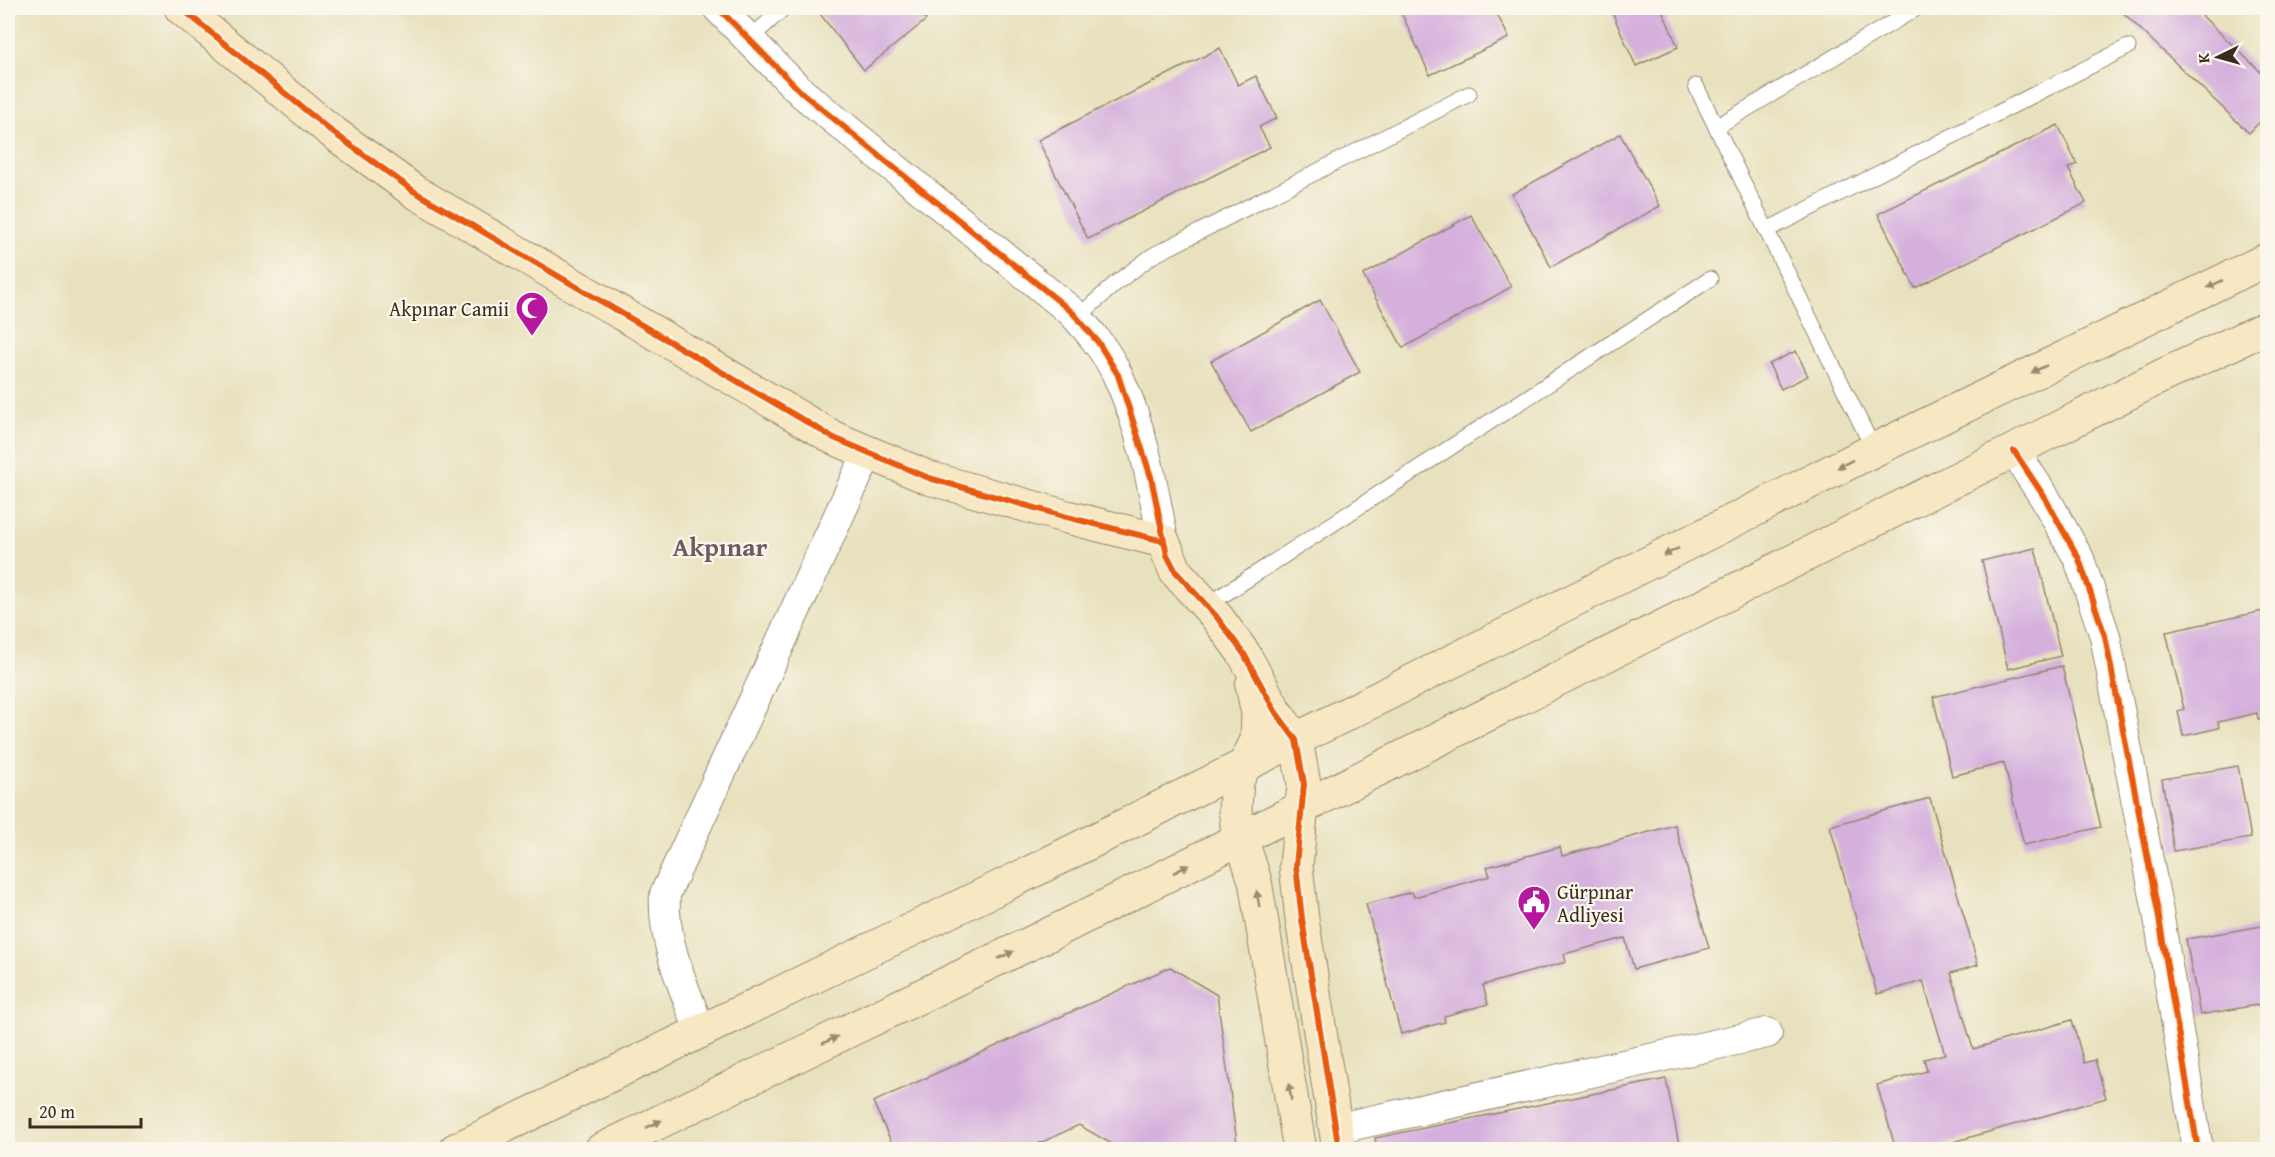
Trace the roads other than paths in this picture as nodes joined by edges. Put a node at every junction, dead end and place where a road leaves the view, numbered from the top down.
1 (181, 8) edge
2 (718, 8) edge
3 (784, 8) edge
4 (1917, 8) edge
5 (748, 40) junction
6 (2128, 47) dead end
7 (1696, 87) dead end
8 (1469, 94) dead end
9 (1716, 127) junction
10 (1767, 230) junction
11 (2268, 259) edge
12 (1710, 279) dead end
13 (1077, 318) junction
14 (2268, 327) edge
15 (1874, 450) junction
16 (2013, 451) junction
17 (868, 452) junction
18 (1163, 541) junction
19 (1206, 606) junction
20 (1244, 654) junction
21 (1296, 740) junction
22 (1243, 766) junction
23 (1304, 807) junction
24 (1241, 839) junction
25 (700, 1031) junction
26 (1767, 1033) dead end
27 (1337, 1139) edge
28 (454, 1149) edge
29 (601, 1149) edge
30 (1300, 1149) edge
31 (2198, 1149) edge

1 - 17 main road
2 - 5 street
3 - 5 lane
4 - 9 lane
5 - 13 street
6 - 10 lane
7 - 9 lane
8 - 13 lane
9 - 10 lane
10 - 15 lane
11 -> 15 main road
12 - 19 lane
13 - 18 street
14 - 16 main road
15 -> 21 main road
16 - 23 main road
16 - 31 street
17 - 18 main road
17 - 25 street
18 - 19 main road
19 - 20 main road
20 - 21 main road
20 - 22 main road
21 - 22 main road
21 - 23 main road
22 - 24 main road
22 - 25 main road
23 - 24 main road
23 - 27 main road
29 -> 24 main road
30 -> 24 main road
25 - 28 main road
26 - 27 street

